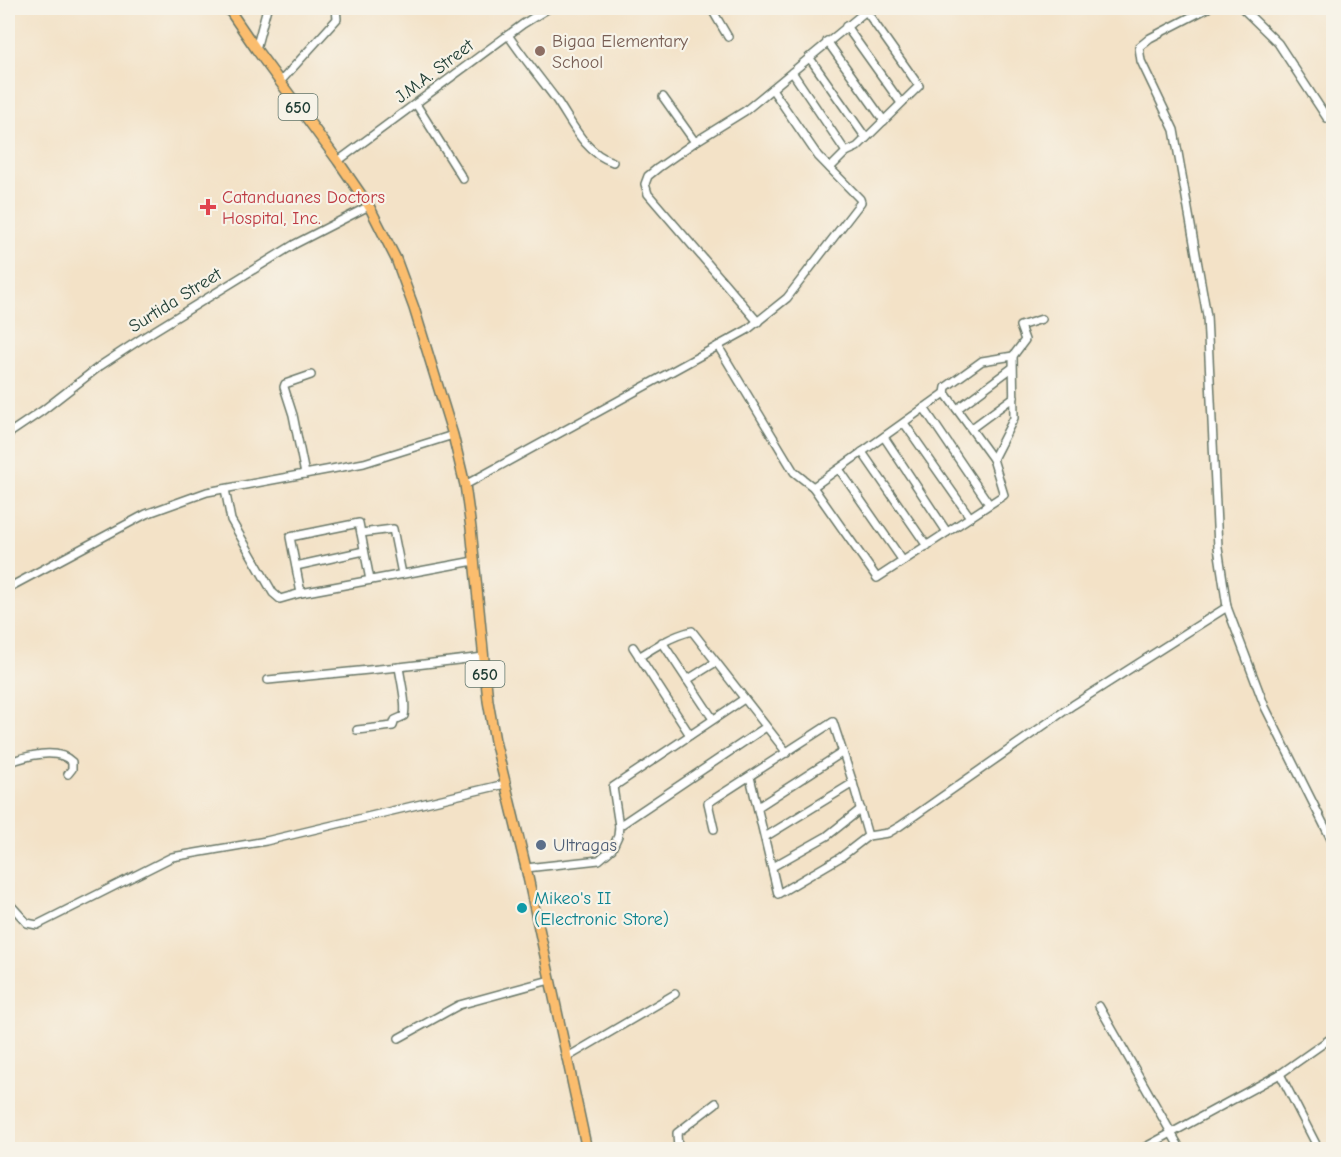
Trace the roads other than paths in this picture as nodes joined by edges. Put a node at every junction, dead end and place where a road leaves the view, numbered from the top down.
1 (228, 8) edge
2 (267, 8) edge
3 (336, 8) edge
4 (549, 8) edge
5 (711, 8) edge
6 (1208, 8) edge
7 (1242, 8) edge
8 (846, 26) junction
9 (508, 35) junction
10 (728, 37) dead end
11 (827, 41) junction
12 (256, 49) junction
13 (809, 57) junction
14 (792, 72) junction
15 (280, 82) junction
16 (772, 89) junction
17 (663, 97) dead end
18 (901, 103) junction
19 (416, 104) junction
20 (1327, 118) dead end
21 (884, 121) junction
22 (866, 138) junction
23 (695, 142) junction
24 (846, 152) junction
25 (338, 161) junction
26 (613, 162) dead end
27 (830, 168) junction
28 (463, 179) dead end
29 (369, 206) junction
30 (1042, 318) dead end
31 (758, 322) junction
32 (718, 346) junction
33 (1013, 356) junction
34 (1012, 368) junction
35 (311, 375) dead end
36 (945, 393) junction
37 (1014, 397) junction
38 (924, 408) junction
39 (957, 409) junction
40 (904, 423) junction
41 (972, 428) junction
42 (8, 435) edge
43 (453, 435) junction
44 (884, 437) junction
45 (862, 452) junction
46 (993, 459) junction
47 (839, 469) junction
48 (305, 474) junction
49 (465, 485) junction
50 (813, 488) junction
51 (225, 489) junction
52 (989, 504) junction
53 (970, 517) junction
54 (947, 532) junction
55 (361, 533) junction
56 (927, 546) junction
57 (364, 551) junction
58 (474, 561) junction
59 (903, 561) junction
60 (296, 566) junction
61 (402, 574) junction
62 (370, 580) junction
63 (8, 588) edge
64 (301, 593) junction
65 (1227, 607) junction
66 (662, 642) junction
67 (633, 647) dead end
68 (484, 657) junction
69 (639, 657) junction
70 (716, 662) junction
71 (399, 667) junction
72 (268, 680) dead end
73 (687, 680) junction
74 (744, 699) junction
75 (713, 719) junction
76 (766, 727) junction
77 (357, 730) dead end
78 (690, 735) junction
79 (843, 752) junction
80 (787, 753) junction
81 (8, 763) edge
82 (68, 774) dead end
83 (750, 777) junction
84 (854, 783) junction
85 (505, 784) junction
86 (758, 807) junction
87 (861, 809) junction
88 (619, 826) junction
89 (714, 829) dead end
90 (868, 836) junction
91 (765, 837) junction
92 (1334, 845) edge
93 (772, 867) junction
94 (526, 868) junction
95 (8, 903) edge
96 (549, 980) junction
97 (675, 994) dead end
98 (1099, 1006) dead end
99 (1334, 1036) edge
100 (399, 1038) dead end
101 (566, 1058) junction
102 (1280, 1074) junction
103 (716, 1103) dead end
104 (1172, 1133) junction
105 (587, 1149) edge
106 (678, 1149) edge
107 (1140, 1149) edge
108 (1181, 1149) edge
109 (1319, 1149) edge

1 - 12 main road, 650
2 - 12 street
3 - 15 street
4 - 9 street, J.M.A. Street
5 - 10 street
6 - 65 street
7 - 20 street
8 - 11 street
8 - 18 street
8 - 18 street
9 - 19 street, J.M.A. Street
9 - 26 street
11 - 13 street
11 - 21 street
12 - 15 main road, 650
13 - 14 street
13 - 22 street
14 - 16 street
14 - 24 street
15 - 25 main road, 650
16 - 23 street
16 - 27 street
17 - 23 street
18 - 21 street
19 - 25 street, J.M.A. Street
19 - 28 street
21 - 22 street
22 - 24 street
23 - 31 street
24 - 27 street
25 - 29 main road, 650
27 - 31 street
29 - 42 street, Surtida Street
29 - 43 main road, 650
30 - 33 street
31 - 32 street
32 - 49 street
32 - 50 street
33 - 34 street
33 - 36 street
34 - 37 street
34 - 39 street
35 - 48 street
36 - 38 street
36 - 39 street
37 - 41 street
37 - 46 street
38 - 40 street
38 - 52 street
39 - 41 street
40 - 44 street
40 - 53 street
41 - 46 street
43 - 48 street
43 - 49 main road, 650
44 - 45 street
44 - 54 street
45 - 47 street
45 - 56 street
46 - 52 street
47 - 50 street
47 - 59 street
48 - 51 street
49 - 58 main road, 650
50 - 59 street
51 - 63 street
51 - 64 street
52 - 53 street
53 - 54 street
54 - 56 street
55 - 57 street
55 - 60 street
55 - 61 street
56 - 59 street
57 - 60 street
57 - 62 street
58 - 61 street
58 - 68 main road, 650
60 - 64 street
61 - 62 street
62 - 64 street
65 - 90 street
65 - 92 street
66 - 69 street
66 - 70 street
66 - 73 street
67 - 69 street
68 - 71 street
68 - 85 main road, 650
69 - 78 street
70 - 73 street
70 - 74 street
71 - 72 street
71 - 77 street
73 - 75 street
74 - 75 street
74 - 76 street
75 - 78 street
76 - 80 street
76 - 88 street
78 - 88 street
79 - 80 street
79 - 84 street
79 - 86 street
80 - 83 street
81 - 82 street
83 - 86 street
83 - 89 street
84 - 87 street
84 - 91 street
85 - 94 main road, 650
85 - 95 street
86 - 91 street
87 - 90 street
87 - 93 street
88 - 94 street
90 - 93 street
91 - 93 street
94 - 96 main road, 650
96 - 100 street
96 - 101 main road, 650
97 - 101 street
98 - 104 street
99 - 102 street
101 - 105 main road, 650
102 - 104 street
102 - 109 street
103 - 106 street
104 - 107 street
104 - 108 street

